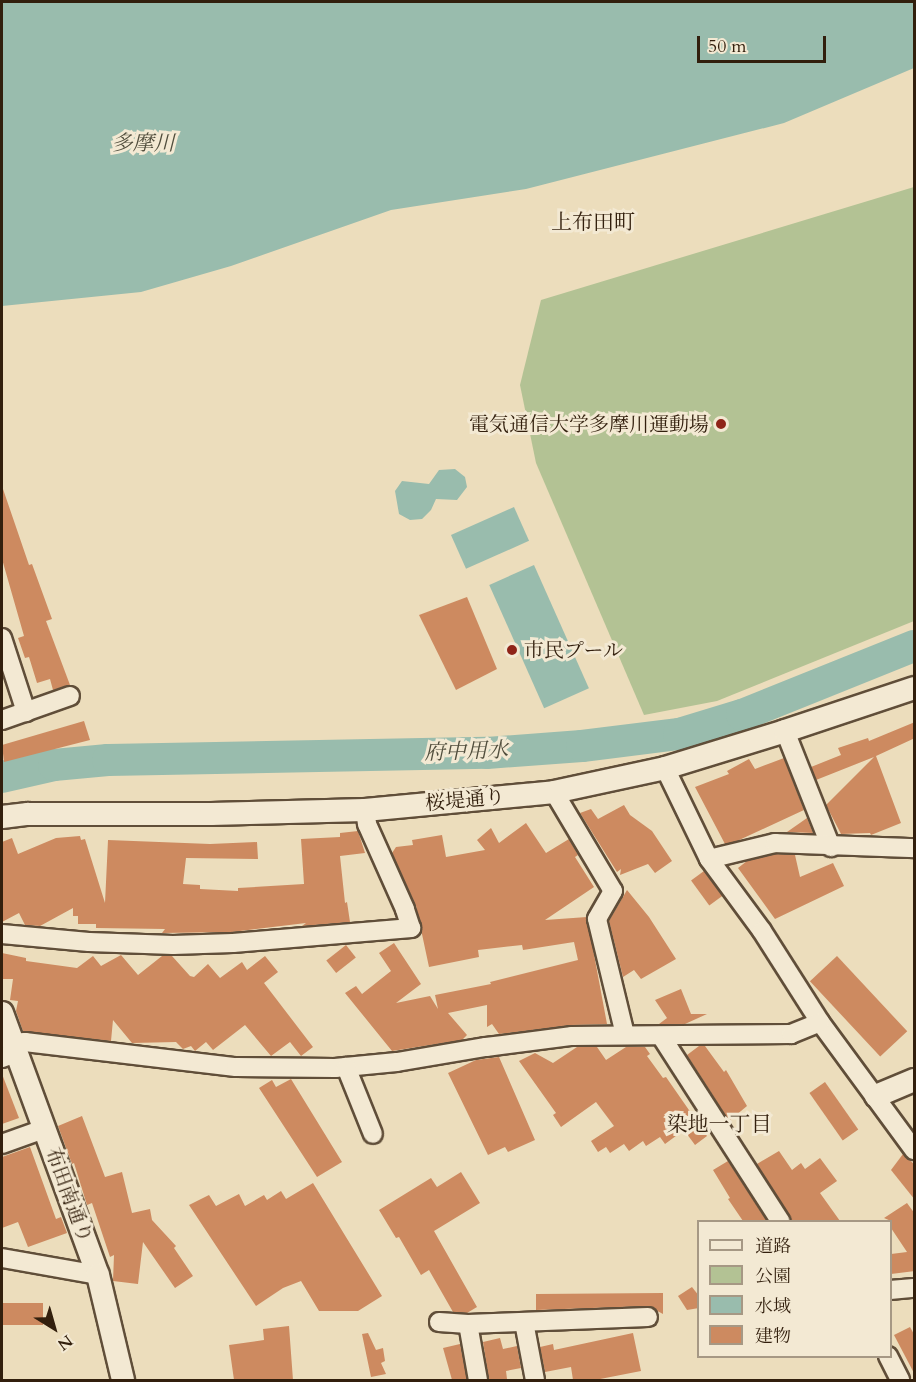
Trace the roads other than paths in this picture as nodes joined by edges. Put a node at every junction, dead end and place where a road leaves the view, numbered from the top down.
1 (2, 638) edge
2 (915, 687) edge
3 (70, 696) dead end
4 (26, 712) junction
5 (2, 720) edge
6 (785, 731) junction
7 (665, 768) junction
8 (554, 792) junction
9 (365, 810) junction
10 (2, 817) edge
11 (831, 847) junction
12 (915, 848) edge
13 (709, 859) junction
14 (2, 934) edge
15 (2, 1013) edge
16 (820, 1022) junction
17 (625, 1035) junction
18 (661, 1036) junction
19 (10, 1051) edge
20 (346, 1067) junction
21 (915, 1080) edge
22 (876, 1096) junction
23 (44, 1129) junction
24 (373, 1134) dead end
25 (2, 1144) edge
26 (915, 1150) edge
27 (780, 1220) edge
28 (2, 1258) edge
29 (98, 1275) junction
30 (915, 1288) edge
31 (892, 1290) edge
32 (648, 1317) dead end
33 (439, 1322) dead end
34 (524, 1322) junction
35 (468, 1324) junction
36 (889, 1358) edge
37 (123, 1380) edge
38 (478, 1380) edge
39 (535, 1380) edge
40 (900, 1380) edge

1 - 4 street
2 - 6 street, 桜堤通り
3 - 4 street
4 - 5 street
6 - 7 street, 桜堤通り
6 - 11 street
7 - 8 street, 桜堤通り
7 - 13 street
8 - 9 street, 桜堤通り
8 - 17 street
9 - 10 street, 桜堤通り
9 - 14 street
11 - 12 street
11 - 13 street
13 - 16 street
15 - 19 street, 布田南通り
16 - 18 street
16 - 22 street
17 - 18 street
17 - 20 street
18 - 27 street
19 - 20 street
19 - 23 street, 布田南通り
20 - 24 street
21 - 22 street
22 - 26 street
23 - 25 street
23 - 29 street, 布田南通り
28 - 29 street
29 - 37 street, 布田南通り
30 - 31 street
32 - 34 street
33 - 35 street
34 - 35 street
34 - 39 street
35 - 38 street
36 - 40 street

